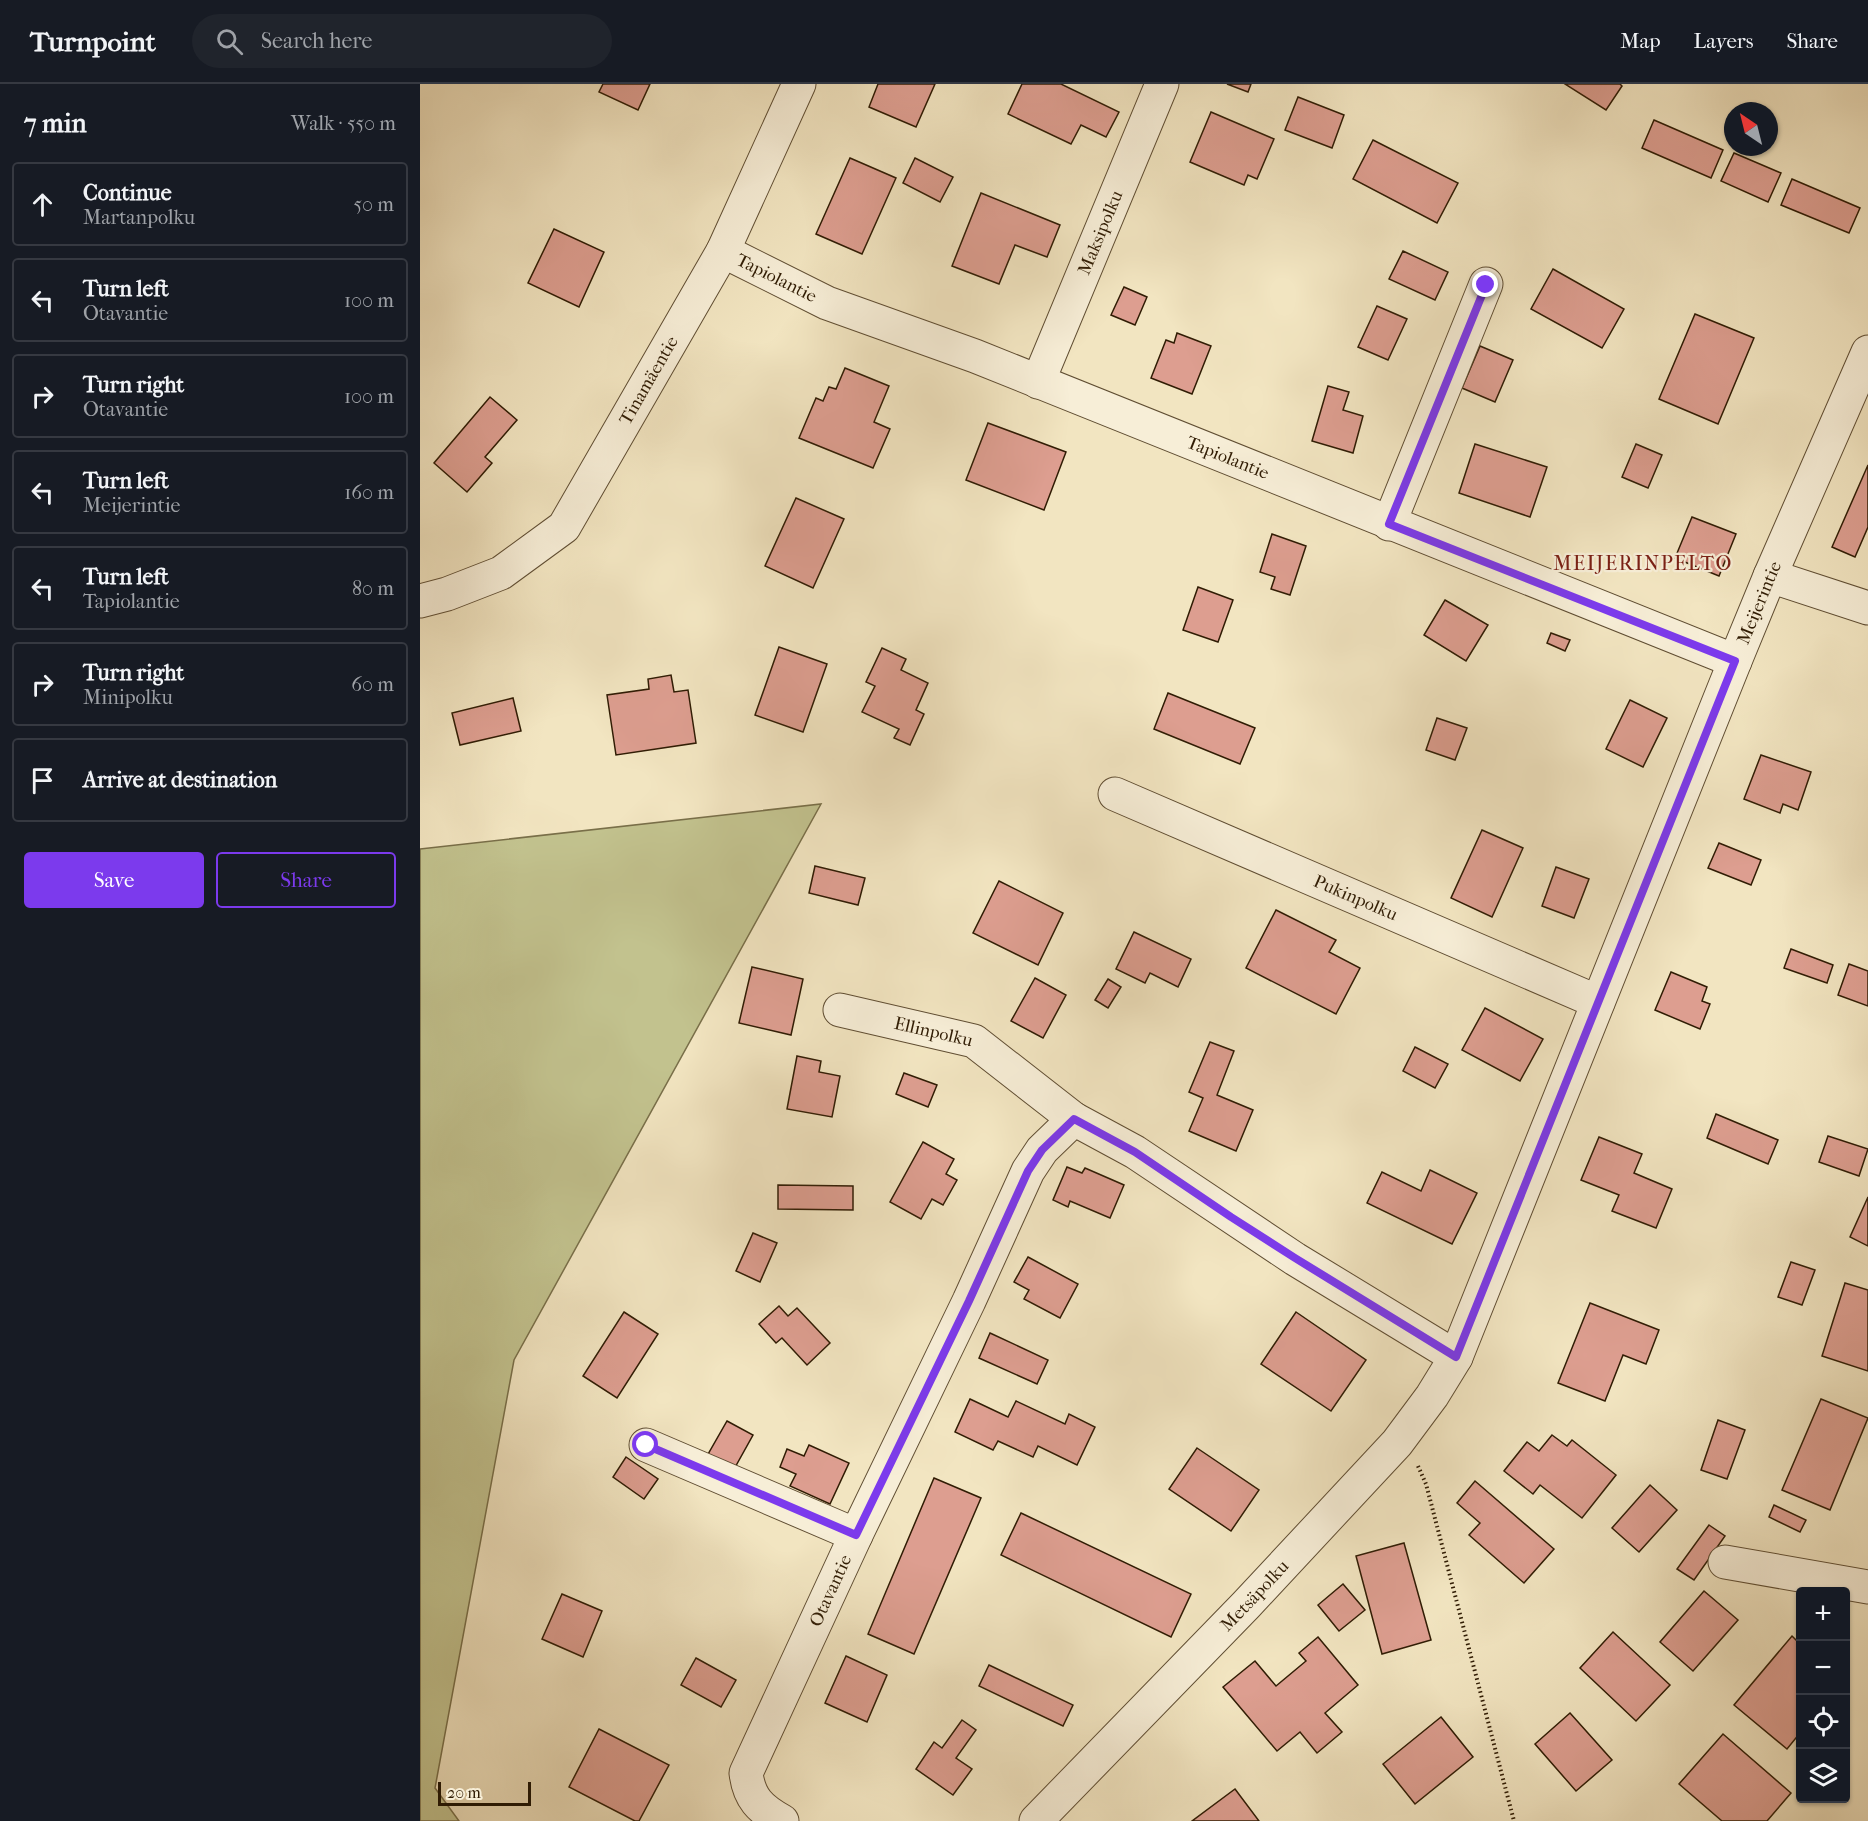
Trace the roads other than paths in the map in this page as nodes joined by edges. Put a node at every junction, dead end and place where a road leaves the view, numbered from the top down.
1 (799, 84) edge
2 (1162, 84) edge
3 (723, 251) junction
4 (1486, 285) dead end
5 (1868, 352) edge
6 (1038, 382) junction
7 (1389, 524) junction
8 (1770, 576) junction
9 (420, 601) edge
10 (1868, 608) edge
11 (1735, 661) junction
12 (1115, 794) dead end
13 (1598, 1002) junction
14 (840, 1010) dead end
15 (1074, 1119) junction
16 (1456, 1357) junction
17 (646, 1445) dead end
18 (856, 1535) junction
19 (1725, 1562) dead end
20 (1868, 1587) edge
21 (782, 1821) edge
22 (1036, 1821) edge

1 - 3 street, Tinamäentie
2 - 6 street, Maksipolku
3 - 6 street, Tapiolantie
3 - 9 street, Tinamäentie
4 - 7 street
5 - 8 street, Meijerintie
6 - 7 street, Tapiolantie
7 - 11 street, Tapiolantie
8 - 10 street
8 - 11 street, Meijerintie
11 - 13 street, Meijerintie
12 - 13 street, Pukinpolku
13 - 16 street, Meijerintie
14 - 15 street, Ellinpolku
15 - 16 street
15 - 18 street, Otavantie
16 - 22 street, Metsäpolku
17 - 18 street
18 - 21 street, Otavantie
19 - 20 street

